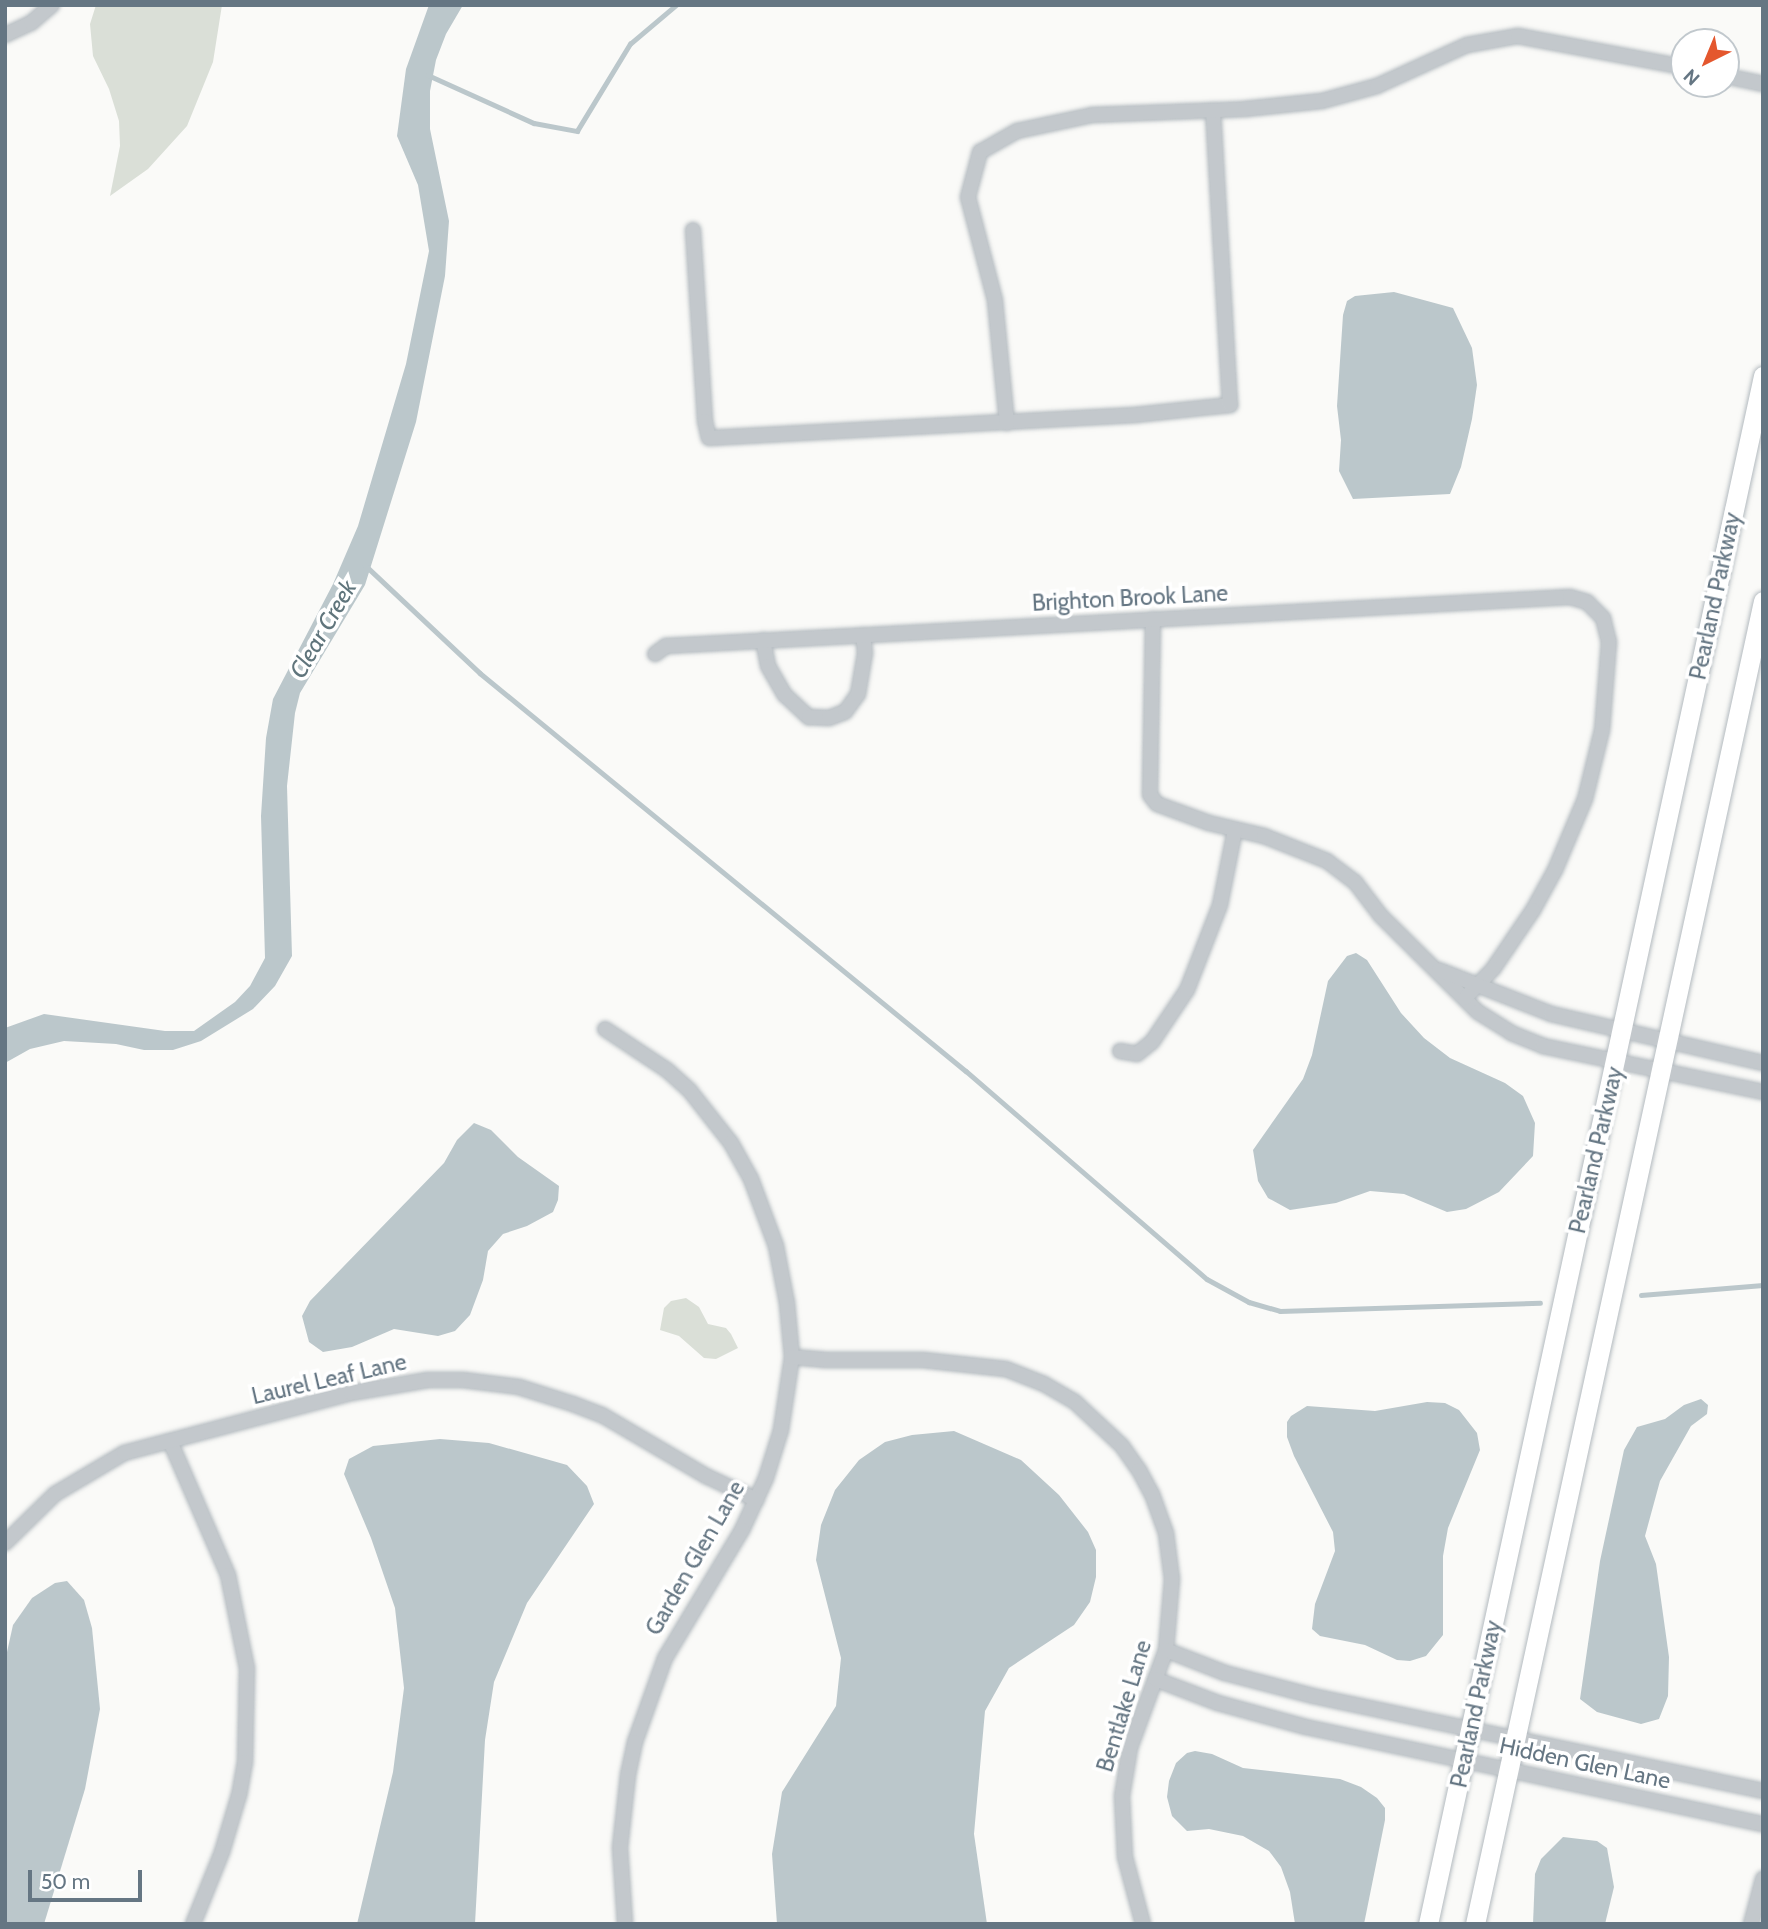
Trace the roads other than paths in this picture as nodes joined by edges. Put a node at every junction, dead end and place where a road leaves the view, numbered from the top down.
1 (52, 5) edge
2 (5, 34) edge
3 (1670, 65) edge
4 (1740, 79) edge
5 (1763, 84) edge
6 (1213, 110) junction
7 (693, 230) dead end
8 (1763, 376) edge
9 (1006, 423) junction
10 (1763, 601) edge
11 (1153, 619) junction
12 (863, 635) junction
13 (763, 640) junction
14 (655, 654) dead end
15 (1235, 830) junction
16 (1434, 969) junction
17 (1477, 984) junction
18 (1465, 998) junction
19 (605, 1028) dead end
20 (1622, 1032) junction
21 (1668, 1043) junction
22 (1120, 1051) dead end
23 (1616, 1060) junction
24 (1763, 1063) edge
25 (1661, 1072) junction
26 (1763, 1092) edge
27 (792, 1357) junction
28 (170, 1441) junction
29 (757, 1500) junction
30 (5, 1544) edge
31 (1166, 1650) junction
32 (1155, 1679) junction
33 (1471, 1730) junction
34 (1514, 1739) junction
35 (1463, 1760) junction
36 (1506, 1770) junction
37 (1763, 1791) edge
38 (1763, 1824) edge
39 (1763, 1879) edge
40 (193, 1924) edge
41 (625, 1924) edge
42 (1143, 1924) edge
43 (1428, 1924) edge
44 (1475, 1924) edge
45 (1751, 1924) edge

1 - 2 street
3 - 6 street
4 - 5 street
6 - 9 street
6 - 9 street
7 - 9 street
8 - 20 main road, Pearland Parkway
10 - 21 main road, Pearland Parkway
11 - 12 street, Brighton Brook Lane
11 - 15 street
11 - 17 street, Brighton Brook Lane
12 - 13 street, Brighton Brook Lane
12 - 13 street
13 - 14 street, Brighton Brook Lane
15 - 16 street
15 - 22 street
16 - 17 street
16 - 18 street
17 - 18 street
17 - 20 street
18 - 23 street
19 - 27 street, Garden Glen Lane
20 - 21 street
20 - 23 main road, Pearland Parkway
21 - 24 street
21 - 25 main road, Pearland Parkway
23 - 25 street
23 - 33 main road, Pearland Parkway
25 - 26 street
25 - 34 main road, Pearland Parkway
27 - 29 street, Garden Glen Lane
27 - 31 street, Bentlake Lane
28 - 29 street, Laurel Leaf Lane
28 - 30 street, Laurel Leaf Lane
28 - 40 street
29 - 41 street, Garden Glen Lane
31 - 32 street, Bentlake Lane
31 - 33 street, Hidden Glen Lane
32 - 35 street, Hidden Glen Lane
32 - 42 street, Bentlake Lane
33 - 34 street, Hidden Glen Lane
33 - 35 main road, Pearland Parkway
34 - 36 main road, Pearland Parkway
34 - 37 street, Hidden Glen Lane
35 - 36 street, Hidden Glen Lane
35 - 43 main road, Pearland Parkway
36 - 38 street, Hidden Glen Lane
36 - 44 main road, Pearland Parkway
39 - 45 street

